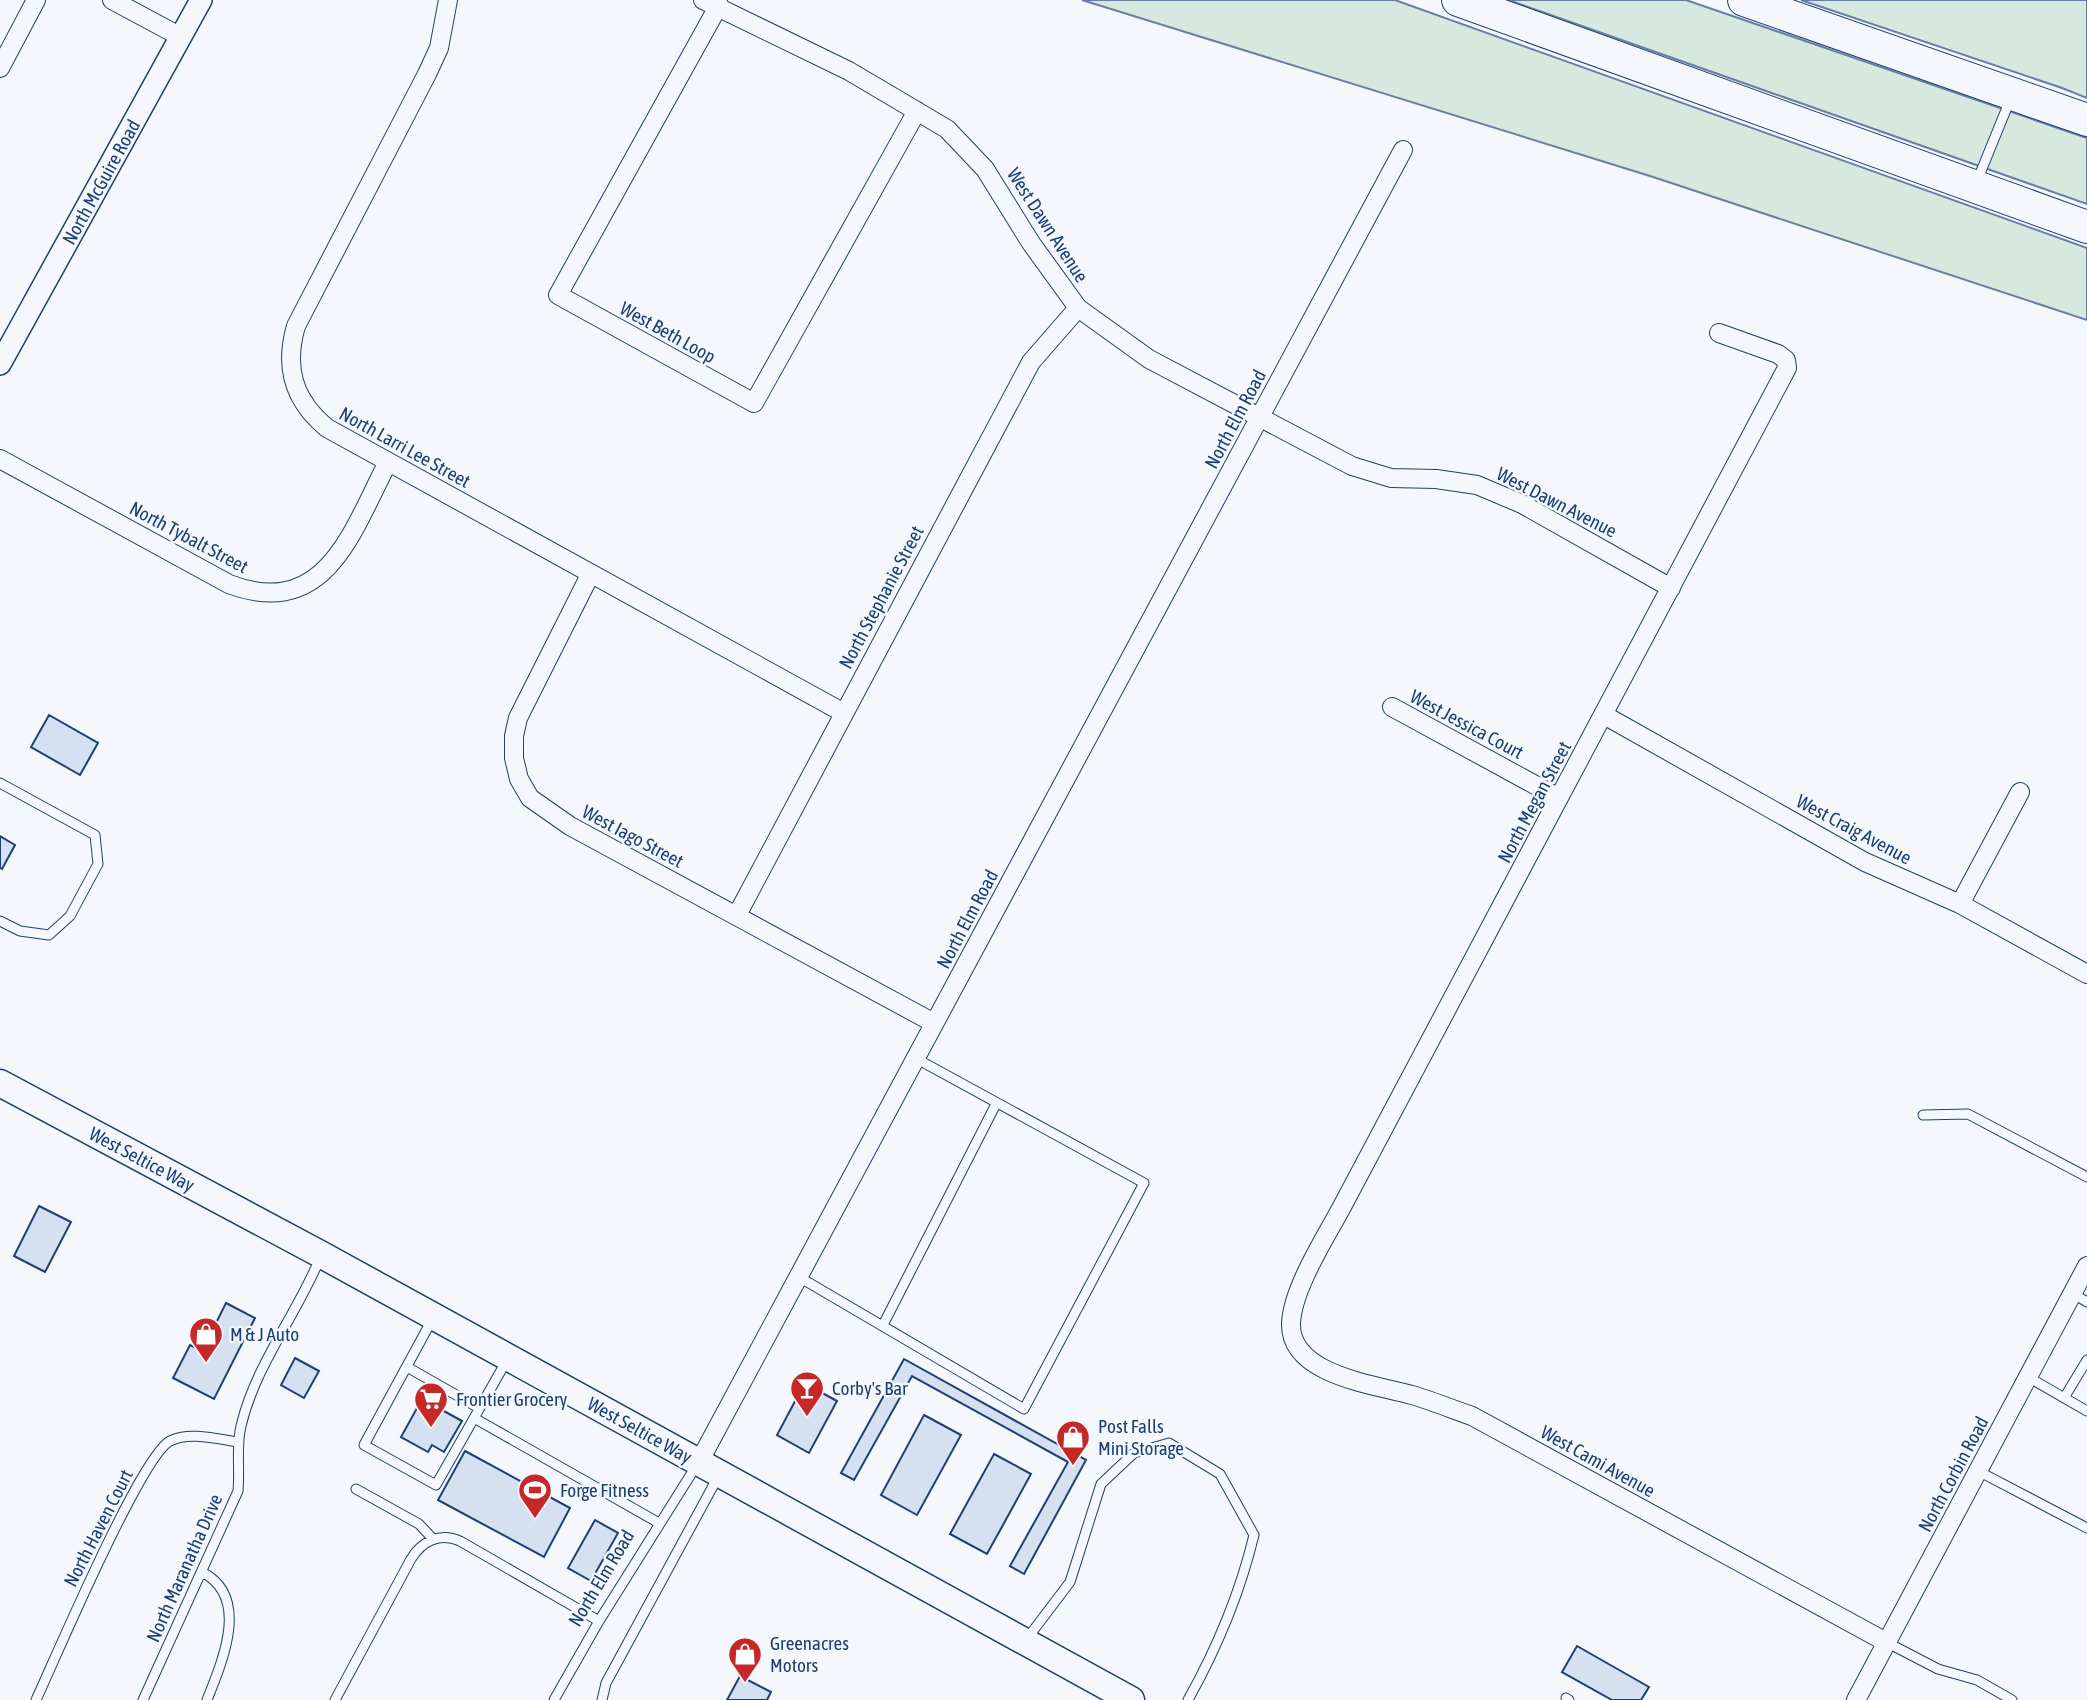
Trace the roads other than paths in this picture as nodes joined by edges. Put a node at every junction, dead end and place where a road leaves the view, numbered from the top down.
1 (36, 0) edge
2 (113, 0) edge
3 (201, 0) edge
4 (448, 0) edge
5 (1458, 0) edge
6 (1744, 0) edge
7 (711, 3) edge
8 (181, 37) junction
9 (0, 68) edge
10 (2013, 92) junction
11 (918, 111) junction
12 (2087, 120) edge
13 (1403, 149) dead end
14 (1975, 186) junction
15 (2087, 227) edge
16 (1078, 308) junction
17 (1720, 333) dead end
18 (0, 364) edge
19 (1261, 418) junction
20 (0, 459) edge
21 (388, 462) junction
22 (590, 575) junction
23 (1671, 587) junction
24 (1392, 707) dead end
25 (845, 713) junction
26 (1604, 715) junction
27 (0, 783) edge
28 (2020, 792) dead end
29 (1559, 798) junction
30 (1960, 904) junction
31 (737, 915) junction
32 (0, 921) edge
33 (2087, 974) edge
34 (934, 1023) junction
35 (917, 1059) junction
36 (0, 1083) edge
37 (996, 1104) junction
38 (1923, 1115) dead end
39 (2087, 1177) edge
40 (322, 1255) junction
41 (2087, 1266) edge
42 (799, 1277) junction
43 (2080, 1298) edge
44 (434, 1316) junction
45 (883, 1325) junction
46 (1292, 1331) joint
47 (508, 1357) junction
48 (2087, 1360) edge
49 (407, 1367) junction
50 (2028, 1377) junction
51 (2064, 1398) junction
52 (480, 1408) junction
53 (2087, 1411) edge
54 (474, 1418) junction
55 (238, 1442) junction
56 (709, 1467) junction
57 (1978, 1471) junction
58 (356, 1489) dead end
59 (659, 1523) junction
60 (2087, 1528) edge
61 (433, 1539) junction
62 (202, 1572) junction
63 (599, 1621) junction
64 (1025, 1641) junction
65 (1886, 1642) junction
66 (36, 1700) edge
67 (144, 1700) edge
68 (207, 1700) edge
69 (335, 1700) edge
70 (554, 1700) edge
71 (602, 1700) edge
72 (1131, 1700) edge
73 (1188, 1700) edge
74 (1856, 1700) edge
75 (2012, 1700) edge

1 - 9 street
2 - 8 street
3 - 8 street, North McGuire Road
4 - 21 street, North Larri Lee Street
5 - 14 highway
6 - 10 highway
7 - 11 street, West Dawn Avenue
7 - 11 street, West Beth Loop
8 - 18 street, North McGuire Road
10 - 12 highway
10 - 14 lane
11 - 16 street, West Dawn Avenue
13 - 19 street, North Elm Road
14 - 15 highway
16 - 19 street, West Dawn Avenue
16 - 25 street, North Stephanie Street
17 - 23 street, North Megan Street
19 - 23 street, West Dawn Avenue
19 - 34 street, North Elm Road
20 - 21 street, North Tybalt Street
21 - 22 street, North Larri Lee Street
22 - 25 street, North Larri Lee Street
22 - 31 street, West Iago Street
23 - 26 street, North Megan Street
24 - 29 street, West Jessica Court
25 - 31 street, North Stephanie Street
26 - 29 street, North Megan Street
26 - 30 street, West Craig Avenue
27 - 32 lane
28 - 30 street
29 - 46 street, North Megan Street
30 - 33 street, West Craig Avenue
31 - 34 street, West Iago Street
34 - 35 street, North Elm Road
35 - 37 lane
35 - 42 street, North Elm Road
36 - 40 main road, West Seltice Way
37 - 45 lane
37 - 45 lane
38 - 39 lane
40 - 44 main road, West Seltice Way
40 - 55 lane, North Maranatha Drive
41 - 43 street, North Corbin Road
42 - 45 lane
42 - 56 street, North Elm Road
43 - 50 street, North Corbin Road
44 - 47 main road, West Seltice Way
44 - 49 lane
46 - 65 street, West Cami Avenue
47 - 52 lane
47 - 56 main road, West Seltice Way
48 - 51 lane
49 - 52 lane
49 - 54 lane
50 - 51 lane
50 - 57 street, North Corbin Road
51 - 53 lane
52 - 54 lane
54 - 59 lane
55 - 62 lane, North Maranatha Drive
55 - 66 lane, North Haven Court
56 - 59 lane, North Elm Road
56 - 64 main road, West Seltice Way
56 - 71 lane
57 - 60 lane
57 - 65 street, North Corbin Road
58 - 61 lane
59 - 63 lane, North Elm Road
61 - 63 lane
61 - 69 lane
62 - 67 lane, North Maranatha Drive
62 - 68 lane
63 - 70 lane, North Elm Road
64 - 72 main road, West Seltice Way
64 - 73 lane
65 - 74 street, North Corbin Road
65 - 75 lane

